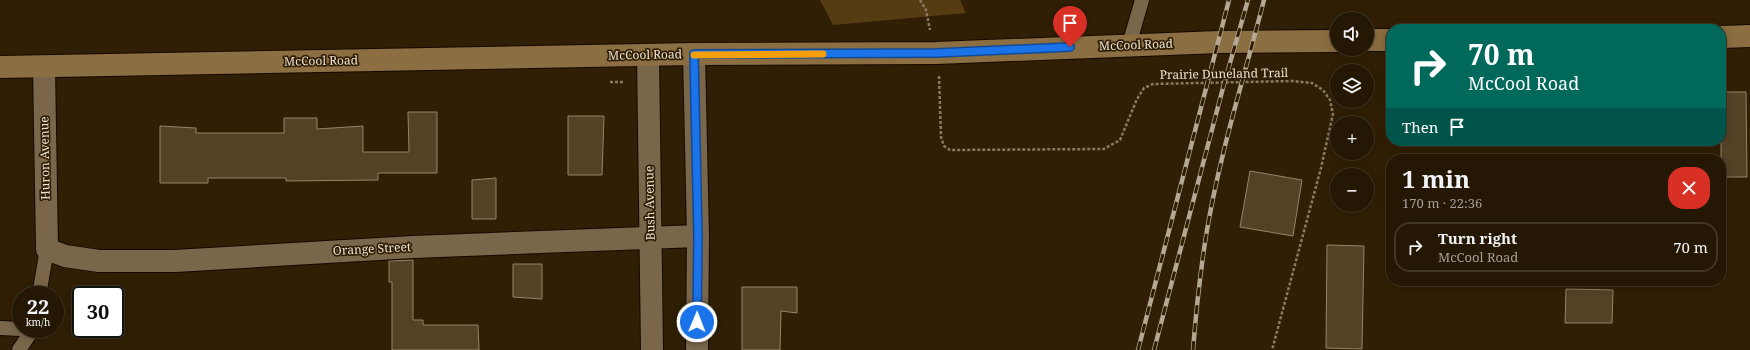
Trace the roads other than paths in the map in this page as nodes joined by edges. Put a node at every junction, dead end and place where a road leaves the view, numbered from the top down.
1 (1142, 0) edge
2 (1750, 36) edge
3 (1726, 37) edge
4 (1374, 40) edge
5 (1386, 40) edge
6 (1330, 41) edge
7 (1129, 45) junction
8 (694, 54) junction
9 (648, 55) junction
10 (0, 67) edge
11 (44, 67) junction
12 (698, 236) junction
13 (650, 238) junction
14 (47, 249) junction
15 (41, 286) edge
16 (0, 328) edge
17 (12, 329) edge
18 (27, 338) edge
19 (20, 350) edge
20 (652, 350) edge
21 (697, 350) edge

1 - 7 lane
2 - 3 street
4 - 5 street
6 - 7 street, McCool Road
7 - 8 street, McCool Road
8 - 9 street, McCool Road
8 - 12 street
9 - 11 street, McCool Road
9 - 13 street, Bush Avenue
10 - 11 street, McCool Road
11 - 14 street, Huron Avenue
12 - 13 street, Orange Street
12 - 21 street
13 - 14 street, Orange Street
13 - 20 street, Bush Avenue
14 - 15 lane
16 - 17 lane
18 - 19 lane

